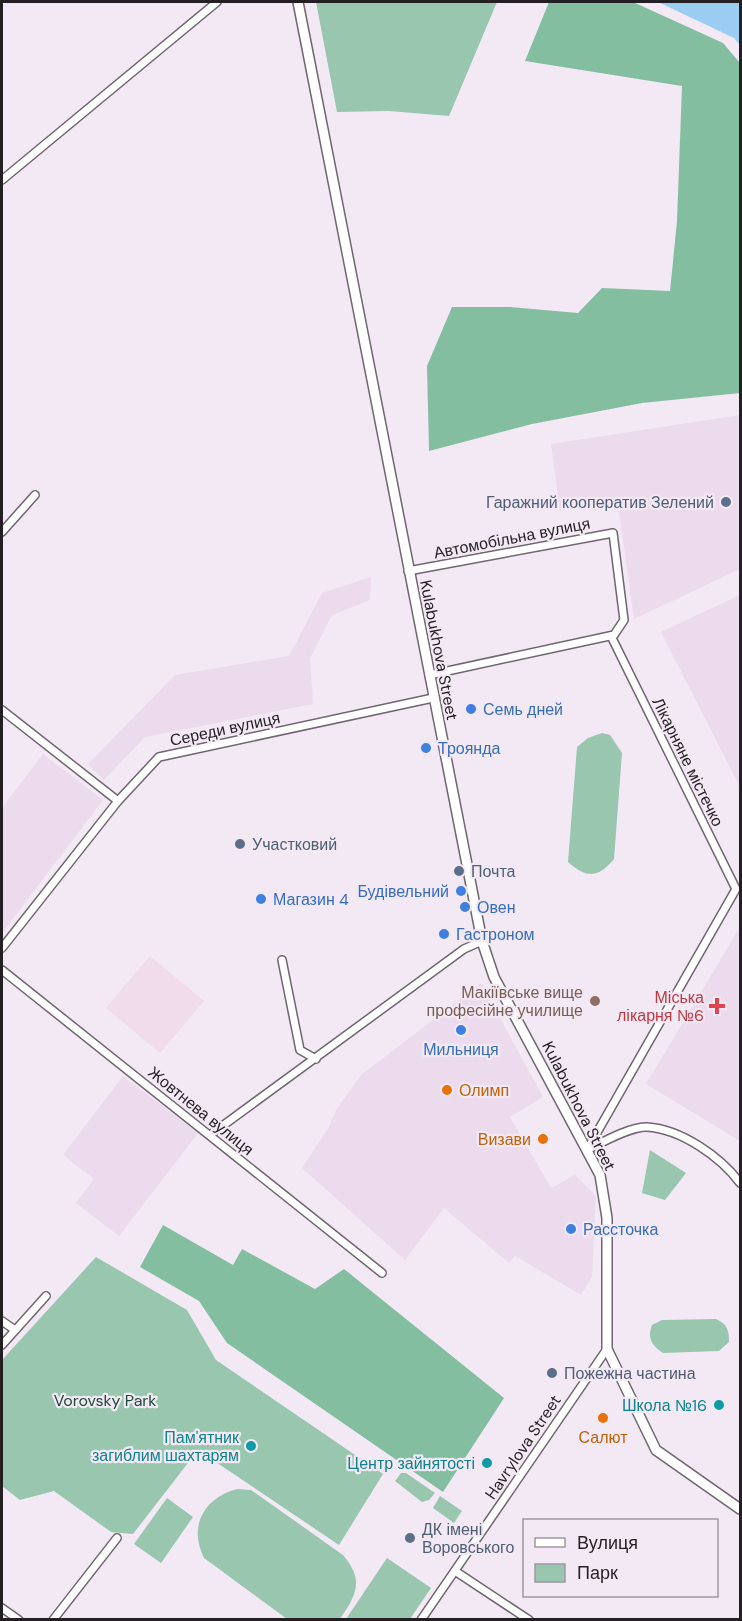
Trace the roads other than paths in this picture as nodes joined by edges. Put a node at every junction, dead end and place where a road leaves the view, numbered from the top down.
1 (217, 2) edge
2 (298, 2) edge
3 (2, 180) edge
4 (35, 495) dead end
5 (2, 532) edge
6 (408, 572) junction
7 (611, 636) junction
8 (429, 675) junction
9 (433, 698) junction
10 (2, 711) edge
11 (118, 801) junction
12 (482, 941) junction
13 (2, 948) edge
14 (282, 960) dead end
15 (2, 970) edge
16 (316, 1059) junction
17 (210, 1135) junction
18 (586, 1150) junction
19 (741, 1183) edge
20 (382, 1273) dead end
21 (46, 1296) dead end
22 (2, 1321) edge
23 (15, 1330) junction
24 (2, 1345) edge
25 (607, 1349) junction
26 (741, 1509) edge
27 (117, 1538) dead end
28 (455, 1571) junction
29 (2, 1608) edge
30 (20, 1620) edge
31 (53, 1620) edge
32 (421, 1620) edge
33 (529, 1620) edge

1 - 3 street
2 - 6 street, Kulabukhova Street
4 - 5 street
6 - 7 street, Автомобільна вулиця
6 - 8 street, Kulabukhova Street
7 - 8 street
7 - 18 street, Лікарняне містечко
8 - 9 street, Kulabukhova Street
9 - 11 street, Середи вулиця
9 - 12 street, Kulabukhova Street
10 - 11 street
11 - 13 street, Середи вулиця
12 - 16 street
12 - 18 street, Kulabukhova Street
14 - 16 street
15 - 17 street, Жовтнева вулиця
16 - 17 street
17 - 20 street, Жовтнева вулиця
18 - 19 street
18 - 25 street, Kulabukhova Street
21 - 23 street
22 - 23 street
23 - 24 street
25 - 26 street, Kulabukhova Street
25 - 28 street, Havrylova Street
27 - 31 street
28 - 32 street, Havrylova Street
28 - 33 street
29 - 30 street

